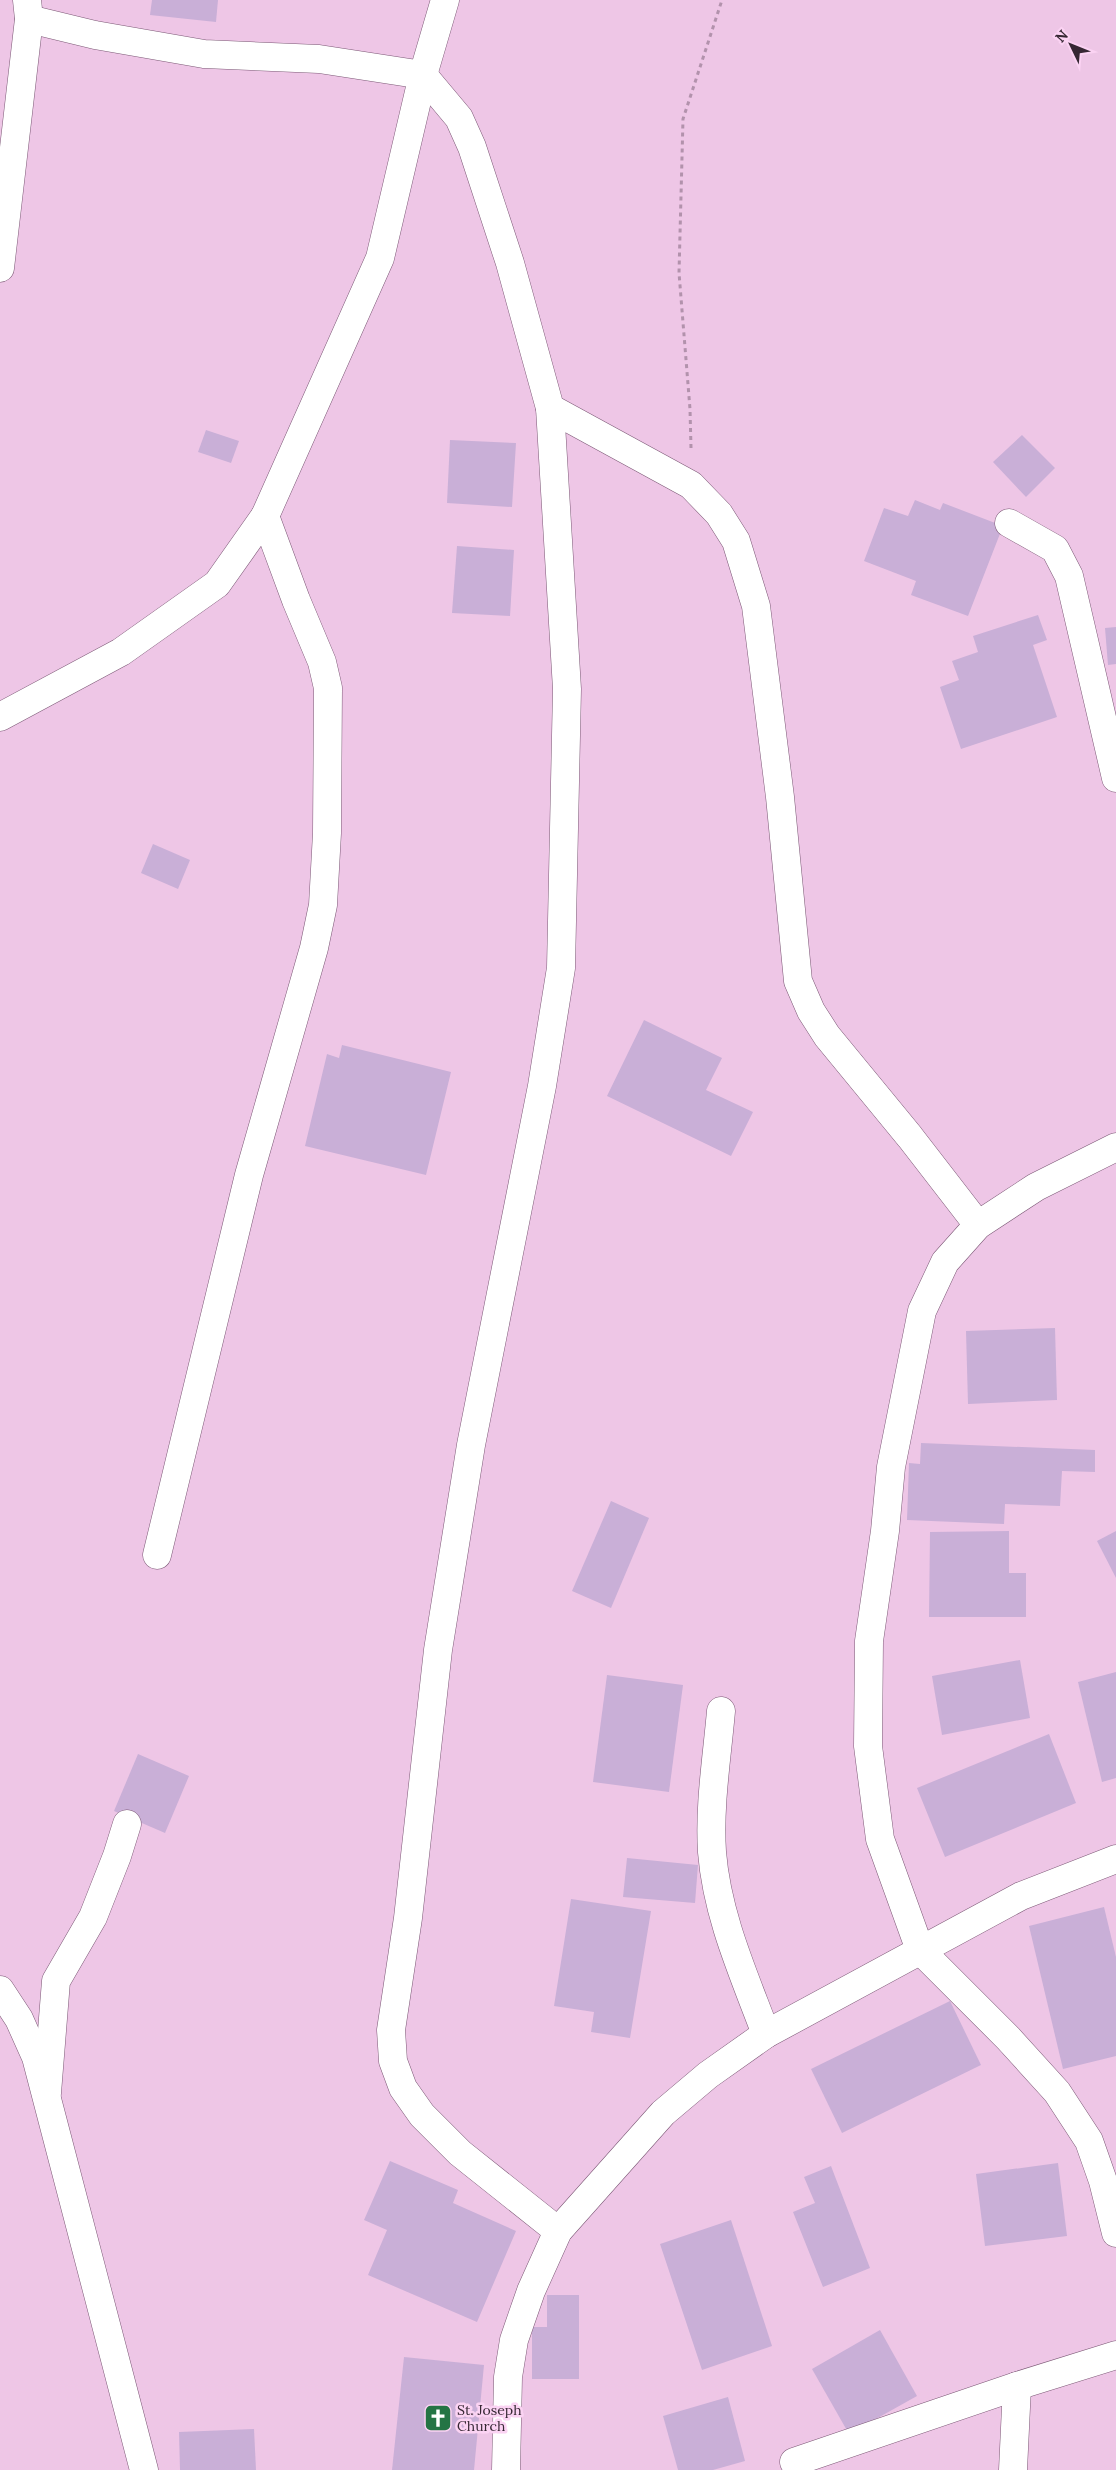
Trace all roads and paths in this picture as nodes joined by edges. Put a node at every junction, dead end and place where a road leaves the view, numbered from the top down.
1 (445, 0) edge
2 (722, 0) edge
3 (28, 10) edge
4 (423, 75) junction
5 (0, 268) edge
6 (550, 408) junction
7 (691, 485) junction
8 (265, 516) junction
9 (1009, 523) dead end
10 (0, 717) edge
11 (1116, 778) edge
12 (1116, 1147) edge
13 (978, 1225) junction
14 (157, 1555) dead end
15 (721, 1711) dead end
16 (126, 1824) dead end
17 (1116, 1859) edge
18 (920, 1950) junction
19 (0, 1990) edge
20 (766, 2034) junction
21 (46, 2100) junction
22 (558, 2231) junction
23 (1116, 2233) edge
24 (1116, 2355) edge
25 (1017, 2386) junction
26 (794, 2462) dead end
27 (144, 2470) edge
28 (506, 2470) edge
29 (1013, 2470) edge

1 - 4 street
2 - 7 path
3 - 4 street
3 - 5 street
4 - 6 street
4 - 8 street
6 - 7 street
6 - 22 street
7 - 13 street
8 - 10 street
8 - 14 street
9 - 11 street
12 - 13 street
13 - 18 street
15 - 20 street
16 - 21 street
17 - 18 street
18 - 20 street
18 - 23 street
19 - 21 street
20 - 22 street
21 - 27 street
22 - 28 street
24 - 25 street
25 - 26 street
25 - 29 street

